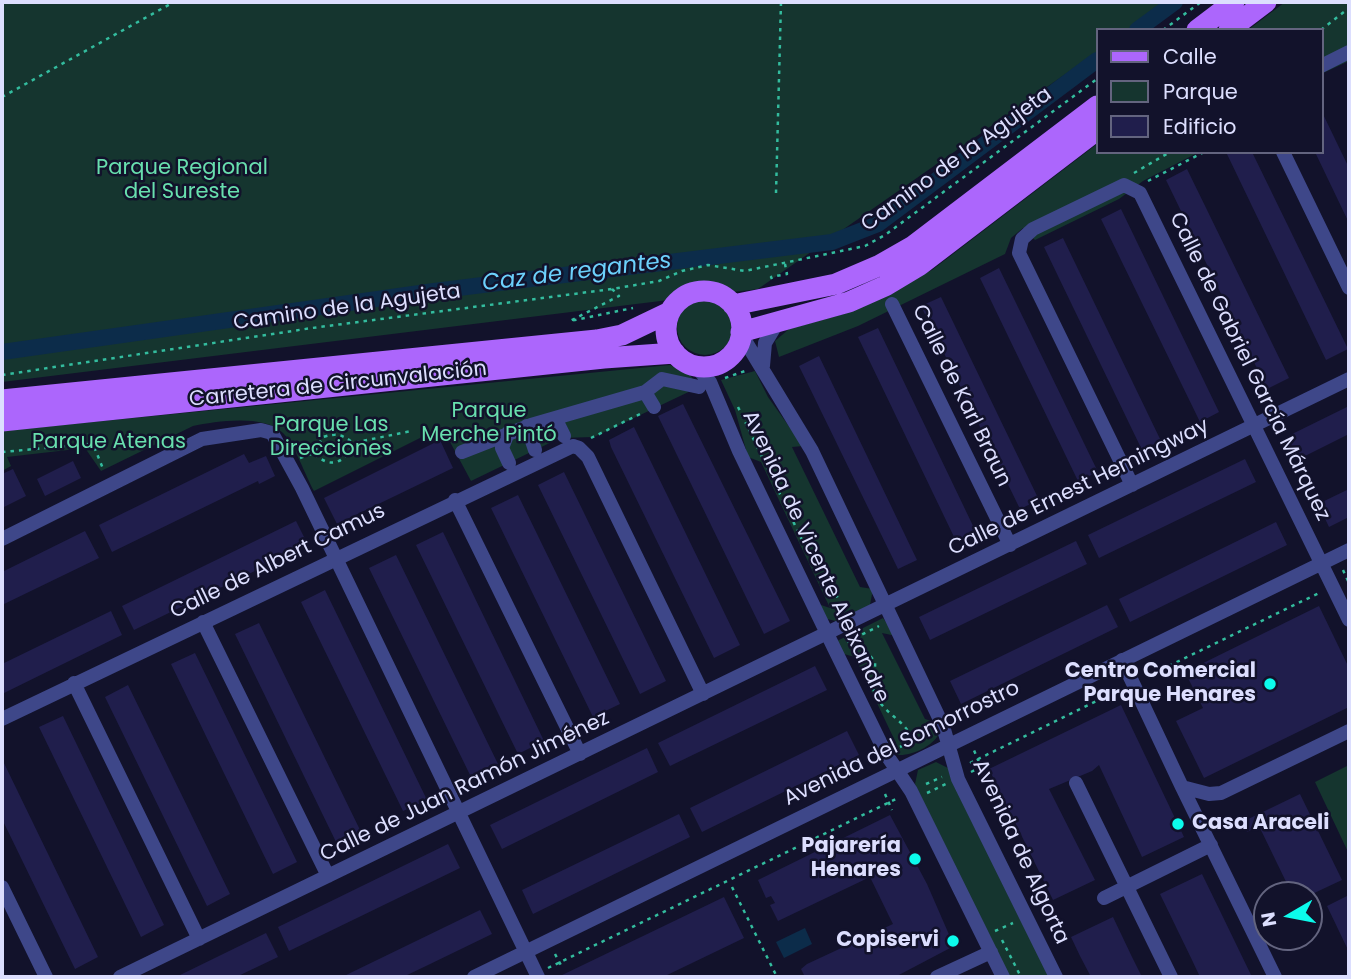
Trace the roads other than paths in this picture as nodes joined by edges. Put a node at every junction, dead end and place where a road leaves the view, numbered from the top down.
1 (1234, 2) edge
2 (1266, 2) edge
3 (1201, 28) edge
4 (1232, 28) edge
5 (1349, 52) edge
6 (1323, 65) edge
7 (1096, 107) edge
8 (1096, 131) edge
9 (1284, 154) edge
10 (1349, 288) edge
11 (892, 304) dead end
12 (733, 305) junction
13 (670, 312) junction
14 (780, 319) junction
15 (741, 333) junction
16 (675, 353) junction
17 (694, 365) junction
18 (763, 366) junction
19 (1349, 379) edge
20 (711, 382) junction
21 (645, 392) junction
22 (2, 400) edge
23 (654, 407) road end
24 (555, 418) junction
25 (2, 421) edge
26 (1256, 425) junction
27 (527, 426) junction
28 (508, 433) junction
29 (569, 441) junction
30 (536, 450) dead end
31 (462, 452) dead end
32 (509, 463) dead end
33 (1132, 485) junction
34 (455, 500) junction
35 (2, 539) edge
36 (1010, 545) junction
37 (1349, 551) edge
38 (334, 558) junction
39 (1322, 564) junction
40 (886, 606) junction
41 (1349, 620) edge
42 (203, 622) junction
43 (828, 634) junction
44 (1122, 660) junction
45 (74, 683) junction
46 (704, 694) junction
47 (2, 719) edge
48 (1349, 732) edge
49 (950, 744) junction
50 (580, 754) junction
51 (898, 769) junction
52 (1076, 783) dead end
53 (1182, 787) junction
54 (458, 813) junction
55 (1211, 845) junction
56 (328, 876) junction
57 (2, 887) edge
58 (1127, 887) junction
59 (1104, 898) dead end
60 (199, 939) junction
61 (990, 952) junction
62 (526, 953) junction
63 (537, 975) edge
64 (46, 977) edge
65 (121, 977) edge
66 (474, 977) edge
67 (937, 977) edge
68 (1003, 977) edge
69 (1056, 977) edge
70 (1171, 977) edge
71 (1275, 977) edge

1 - 3 main road
2 - 4 main road
5 - 6 street
7 - 12 main road
8 - 14 main road
9 - 10 street
11 - 36 street, Calle de Karl Braun
12 - 13 main road
12 - 15 main road
13 - 16 main road
13 - 22 main road, Carretera de Circunvalación
14 - 15 main road
14 - 18 street
15 - 17 main road
15 - 18 street, Avenida de Vicente Aleixandre
16 - 17 main road
16 - 25 main road, Carretera de Circunvalación
17 - 20 street, Avenida de Vicente Aleixandre
18 - 40 street, Avenida de Vicente Aleixandre
19 - 26 street, Calle de Ernest Hemingway
20 - 21 street
20 - 43 street, Avenida de Vicente Aleixandre
21 - 23 street
21 - 24 street
24 - 27 street
24 - 29 street
26 - 33 street, Calle de Ernest Hemingway
26 - 33 street, Calle de Gabriel García Márquez
26 - 39 street, Calle de Gabriel García Márquez
27 - 28 street
27 - 30 street
28 - 31 street
28 - 32 street
29 - 34 street, Calle de Albert Camus
29 - 46 street
33 - 36 street, Calle de Ernest Hemingway
34 - 38 street, Calle de Albert Camus
34 - 50 street
35 - 38 street
36 - 40 street, Calle de Ernest Hemingway
37 - 39 street, Avenida del Somorrostro
38 - 42 street, Calle de Albert Camus
38 - 54 street
39 - 41 street, Calle de Gabriel García Márquez
39 - 44 street, Avenida del Somorrostro
40 - 43 street, Calle de Ernest Hemingway
40 - 49 street, Avenida de Vicente Aleixandre
42 - 45 street, Calle de Albert Camus
42 - 56 street
43 - 46 street, Calle de Juan Ramón Jiménez
43 - 51 street, Avenida de Vicente Aleixandre
44 - 49 street, Avenida del Somorrostro
44 - 53 street
45 - 47 street, Calle de Albert Camus
45 - 60 street
46 - 50 street, Calle de Juan Ramón Jiménez
48 - 53 street
49 - 51 street, Avenida del Somorrostro
49 - 69 street, Avenida de Algorta
50 - 54 street, Calle de Juan Ramón Jiménez
51 - 61 street
51 - 62 street, Avenida del Somorrostro
52 - 58 street
53 - 55 street
54 - 56 street, Calle de Juan Ramón Jiménez
54 - 62 street
55 - 58 street
55 - 71 street
56 - 60 street, Calle de Juan Ramón Jiménez
57 - 64 street
58 - 59 street
58 - 70 street
60 - 65 street, Calle de Juan Ramón Jiménez
61 - 67 street
61 - 68 street
62 - 63 street
62 - 66 street, Avenida del Somorrostro

